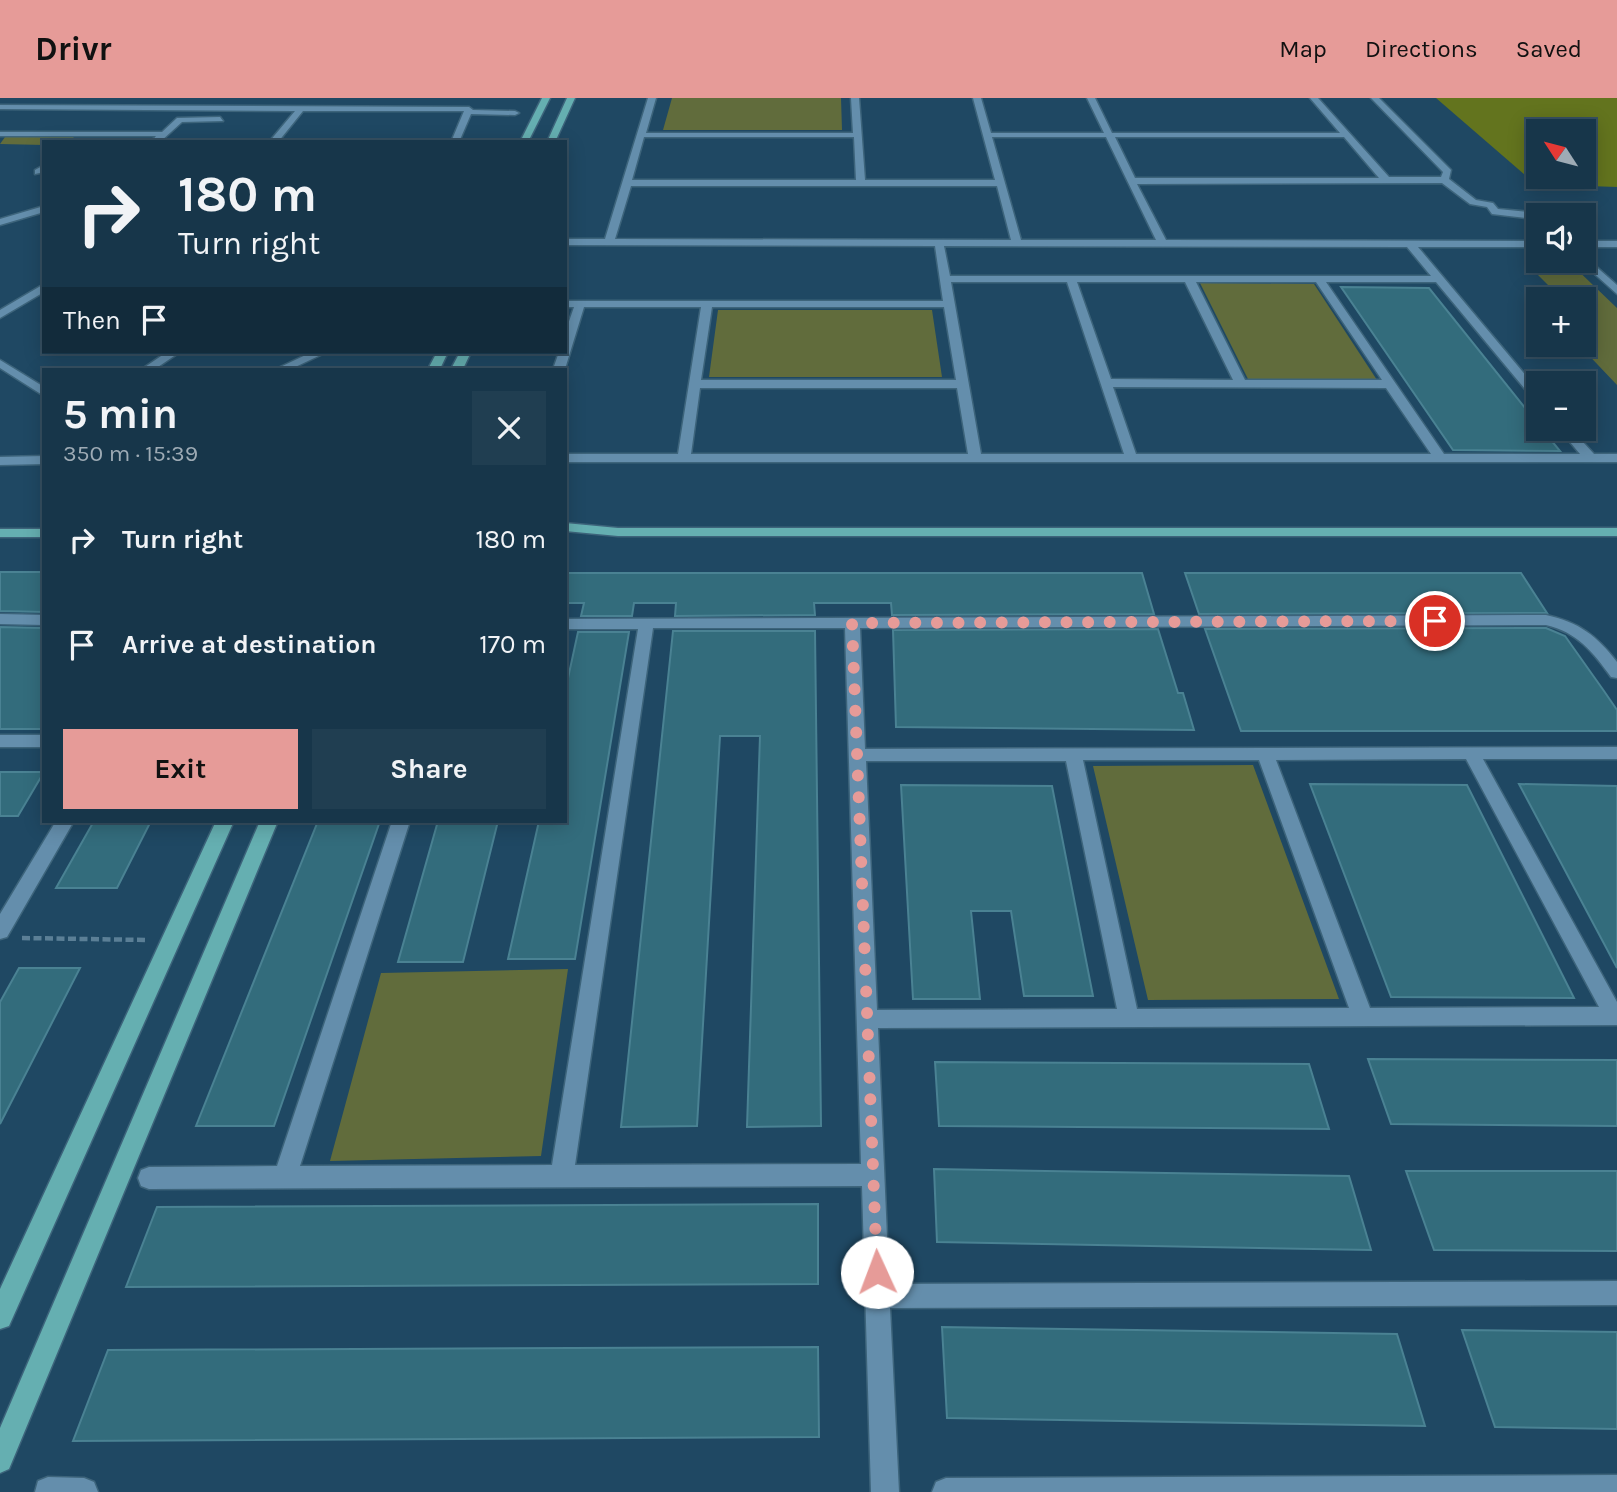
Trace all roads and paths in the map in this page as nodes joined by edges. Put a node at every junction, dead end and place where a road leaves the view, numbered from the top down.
1 (57, 98) edge
2 (181, 98) edge
3 (466, 98) edge
4 (546, 98) edge
5 (571, 98) edge
6 (652, 98) edge
7 (855, 98) edge
8 (977, 98) edge
9 (1091, 98) edge
10 (1314, 98) edge
11 (1375, 98) edge
12 (0, 107) edge
13 (45, 107) junction
14 (90, 107) junction
15 (172, 107) junction
16 (301, 108) junction
17 (468, 110) junction
18 (515, 113) dead end
19 (231, 118) dead end
20 (8, 122) dead end
21 (0, 128) edge
22 (58, 133) junction
23 (86, 133) junction
24 (0, 134) edge
25 (163, 134) junction
26 (641, 135) junction
27 (858, 135) junction
28 (987, 135) junction
29 (1109, 135) junction
30 (1346, 135) junction
31 (77, 140) edge
32 (157, 140) edge
33 (275, 140) edge
34 (456, 140) edge
35 (525, 140) edge
36 (552, 140) edge
37 (1444, 180) junction
38 (1132, 181) junction
39 (1388, 181) junction
40 (627, 183) junction
41 (861, 183) junction
42 (1000, 183) junction
43 (42, 210) edge
44 (1526, 215) edge
45 (0, 222) edge
46 (567, 242) edge
47 (609, 243) junction
48 (939, 243) junction
49 (1017, 243) junction
50 (1162, 243) junction
51 (1410, 244) junction
52 (1526, 244) edge
53 (1596, 244) edge
54 (1617, 244) edge
55 (1596, 271) edge
56 (945, 279) junction
57 (1071, 279) junction
58 (1189, 279) junction
59 (1319, 279) junction
60 (1440, 279) junction
61 (42, 288) edge
62 (1617, 291) edge
63 (567, 304) edge
64 (580, 304) junction
65 (707, 304) junction
66 (949, 304) junction
67 (0, 315) edge
68 (567, 345) edge
69 (171, 354) edge
70 (316, 354) edge
71 (0, 363) edge
72 (150, 368) edge
73 (284, 368) edge
74 (1106, 383) junction
75 (1526, 383) edge
76 (695, 384) junction
77 (963, 384) junction
78 (1241, 384) junction
79 (1390, 384) junction
80 (42, 391) edge
81 (1575, 441) edge
82 (684, 457) junction
83 (975, 457) junction
84 (1131, 457) junction
85 (567, 458) edge
86 (1440, 458) junction
87 (1590, 458) junction
88 (1617, 458) edge
89 (42, 460) edge
90 (0, 461) edge
91 (567, 527) edge
92 (618, 532) junction
93 (1617, 532) edge
94 (0, 533) edge
95 (42, 533) edge
96 (567, 538) edge
97 (0, 620) edge
98 (42, 620) edge
99 (852, 623) junction
100 (567, 624) edge
101 (646, 624) junction
102 (1617, 673) edge
103 (0, 741) edge
104 (42, 741) edge
105 (1617, 753) edge
106 (1073, 754) junction
107 (1265, 754) junction
108 (1471, 754) junction
109 (857, 755) junction
110 (64, 823) edge
111 (224, 823) edge
112 (268, 823) edge
113 (400, 823) edge
114 (7, 907) edge
115 (7, 934) edge
116 (171, 940) junction
117 (1616, 1016) edge
118 (1363, 1017) junction
119 (1129, 1018) junction
120 (867, 1019) junction
121 (873, 1175) junction
122 (562, 1177) junction
123 (149, 1178) dead end
124 (285, 1178) junction
125 (1617, 1293) edge
126 (878, 1296) junction
127 (0, 1317) edge
128 (0, 1460) edge
129 (1617, 1489) edge
130 (1345, 1491) edge
131 (48, 1492) edge
132 (84, 1492) edge
133 (885, 1492) edge
134 (946, 1492) edge

1 - 13 street
2 - 15 street
3 - 17 street
4 - 35 main road
5 - 36 main road
6 - 26 street
7 - 27 street
8 - 28 street
9 - 29 street
10 - 30 street
11 - 37 street
12 - 13 street
13 - 14 street
14 - 15 street
14 - 22 street
15 - 16 street
16 - 17 street
16 - 33 street
17 - 18 street
17 - 34 street
19 - 25 street
20 - 21 street
22 - 23 street
22 - 24 street
23 - 25 street
23 - 31 street
25 - 32 street
26 - 27 street
26 - 40 street
27 - 41 street
28 - 29 street
28 - 42 street
29 - 30 street
29 - 38 street
30 - 39 street
37 - 39 street
37 - 44 street
38 - 39 street
38 - 50 street
40 - 41 street
40 - 47 street
41 - 42 street
42 - 49 street
43 - 45 street
46 - 47 street
47 - 48 street
48 - 49 street
48 - 56 street
49 - 50 street
50 - 51 street
51 - 52 street
51 - 60 street
53 - 54 street
55 - 62 street
56 - 57 street
56 - 66 street
57 - 58 street
57 - 74 street
58 - 59 street
58 - 78 street
59 - 60 street
59 - 79 street
60 - 75 street
61 - 67 street
63 - 64 street
64 - 65 street
64 - 68 street
65 - 66 street
65 - 76 street
66 - 77 street
69 - 72 street
70 - 73 street
71 - 80 street
74 - 78 street
74 - 84 street
76 - 77 street
76 - 82 street
77 - 83 street
78 - 79 street
79 - 86 street
81 - 87 street
82 - 83 street
82 - 85 street
83 - 84 street
84 - 86 street
86 - 87 street
87 - 88 street
89 - 90 street
91 - 92 main road
92 - 93 main road
92 - 96 main road
94 - 95 main road
97 - 98 street
99 - 101 street
99 - 102 street
99 - 109 street
100 - 101 street
101 - 122 street
103 - 104 street
105 - 108 street
106 - 107 street
106 - 109 street
106 - 119 street
107 - 108 street
107 - 118 street
108 - 117 street
109 - 120 street
110 - 114 street
111 - 116 main road
112 - 128 main road
113 - 124 street
114 - 115 street
115 - 116 path
116 - 127 main road
117 - 118 street
118 - 119 street
119 - 120 street
120 - 121 street
121 - 122 street
121 - 126 street
122 - 124 street
123 - 124 street
125 - 126 street
126 - 133 street
129 - 130 street
130 - 134 street
131 - 132 street

